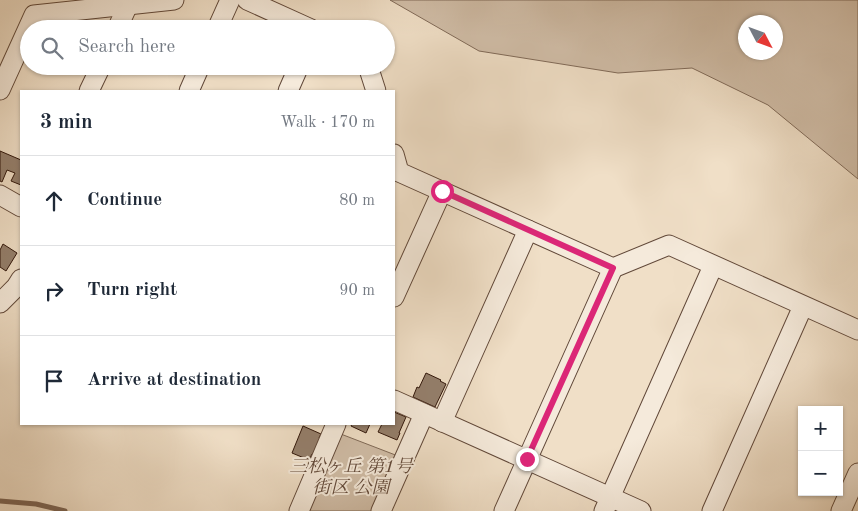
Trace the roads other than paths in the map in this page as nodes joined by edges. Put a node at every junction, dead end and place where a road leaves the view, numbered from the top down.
1 (174, 0) edge
2 (230, 0) edge
3 (247, 0) edge
4 (128, 5) junction
5 (32, 20) edge
6 (121, 20) edge
7 (221, 20) edge
8 (291, 20) edge
9 (20, 46) edge
10 (96, 75) edge
11 (196, 75) edge
12 (295, 75) edge
13 (371, 75) edge
14 (0, 90) edge
15 (90, 90) edge
16 (189, 90) edge
17 (288, 90) edge
18 (376, 90) edge
19 (395, 158) edge
20 (442, 191) junction
21 (0, 195) edge
22 (20, 205) edge
23 (528, 230) junction
24 (713, 266) junction
25 (613, 268) junction
26 (20, 281) edge
27 (395, 295) edge
28 (0, 303) edge
29 (803, 306) junction
30 (858, 330) edge
31 (395, 400) edge
32 (424, 414) junction
33 (442, 422) junction
34 (335, 425) edge
35 (527, 459) junction
36 (858, 473) edge
37 (607, 504) edge
38 (299, 511) edge
39 (381, 511) edge
40 (504, 511) edge
41 (641, 511) edge
42 (712, 511) edge
43 (841, 511) edge

1 - 4 street
2 - 7 street
3 - 8 street
4 - 5 street
4 - 6 street
9 - 14 street
10 - 15 street
11 - 16 street
12 - 17 street
13 - 18 street
19 - 20 street
20 - 23 street
20 - 27 street
21 - 22 street
23 - 25 street
23 - 33 street
24 - 25 street
24 - 29 street
24 - 37 street
25 - 35 street
26 - 28 street
29 - 30 street
29 - 42 street
31 - 32 street
32 - 33 street
32 - 39 street
33 - 35 street
34 - 38 street
35 - 37 street
35 - 40 street
36 - 43 street
37 - 41 street

